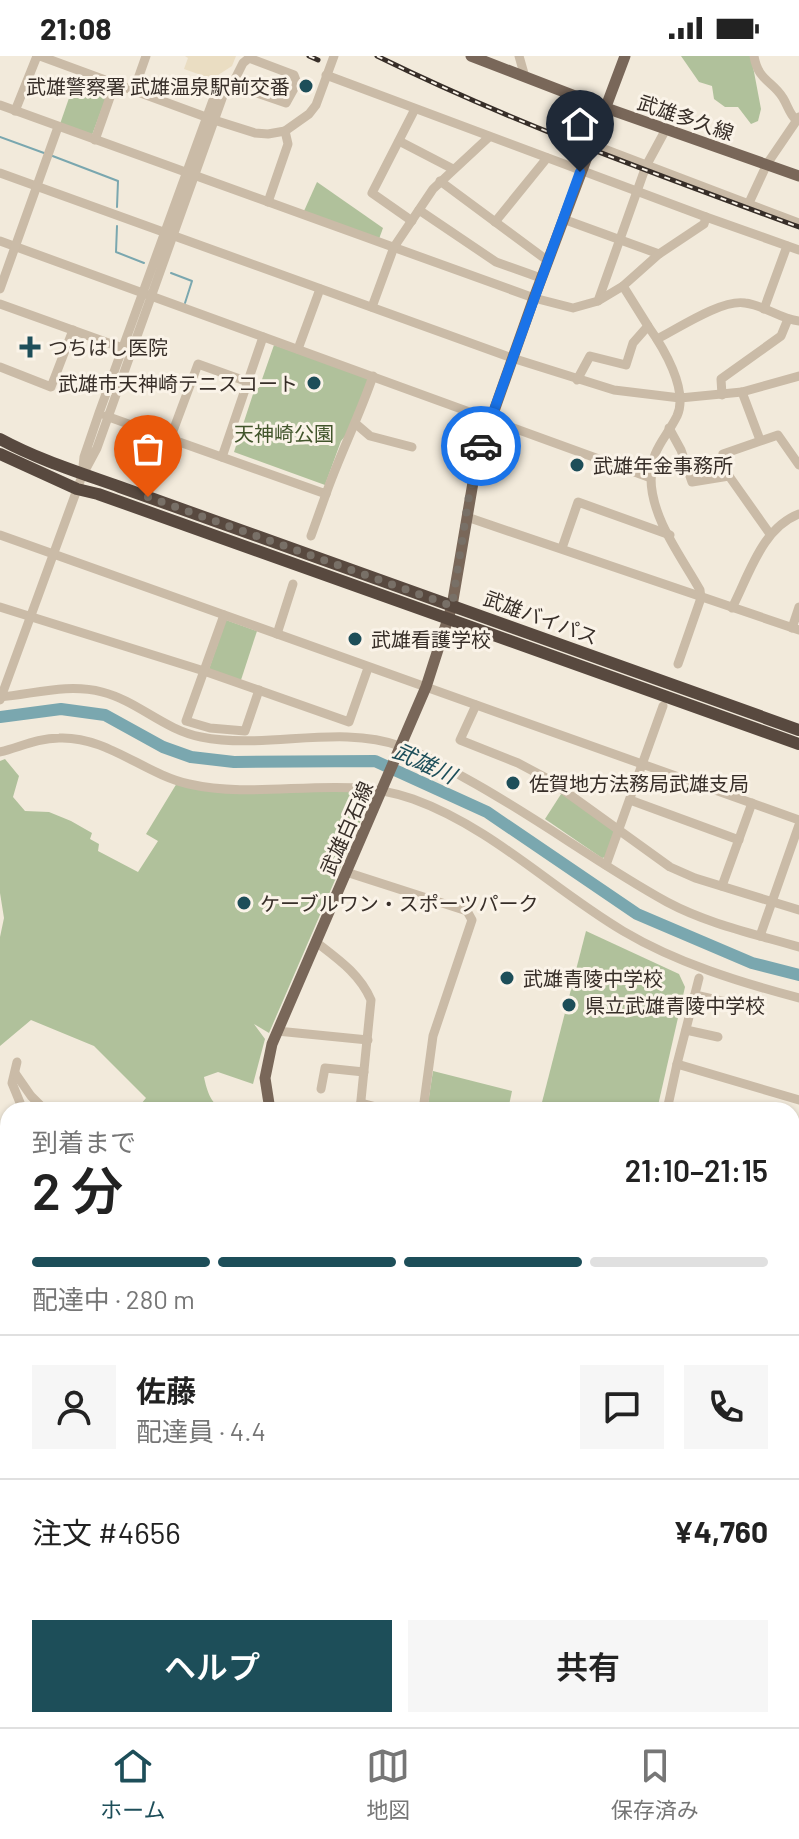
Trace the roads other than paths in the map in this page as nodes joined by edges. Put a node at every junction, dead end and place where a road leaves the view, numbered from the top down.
1 (38, 56) edge
2 (146, 56) edge
3 (334, 56) edge
4 (471, 56) edge
5 (519, 56) edge
6 (625, 56) edge
7 (754, 56) edge
8 (326, 75) junction
9 (525, 77) junction
10 (115, 83) junction
11 (134, 90) junction
12 (0, 105) edge
13 (606, 108) junction
14 (415, 109) junction
15 (15, 111) junction
16 (211, 118) junction
17 (798, 119) edge
18 (58, 127) junction
19 (666, 129) junction
20 (285, 131) junction
21 (489, 137) junction
22 (95, 140) junction
23 (399, 141) junction
24 (591, 144) junction
25 (547, 158) junction
26 (767, 164) junction
27 (646, 166) junction
28 (453, 169) junction
29 (580, 172) junction
30 (0, 173) edge
31 (191, 174) junction
32 (799, 176) edge
33 (440, 181) junction
34 (37, 187) junction
35 (637, 193) junction
36 (268, 202) junction
37 (748, 205) junction
38 (419, 210) junction
39 (706, 217) junction
40 (563, 219) junction
41 (412, 221) junction
42 (495, 222) junction
43 (799, 223) edge
44 (169, 234) junction
45 (620, 240) junction
46 (0, 241) edge
47 (787, 246) junction
48 (15, 247) junction
49 (394, 247) junction
50 (799, 250) edge
51 (659, 254) junction
52 (548, 261) junction
53 (541, 278) junction
54 (623, 286) junction
55 (0, 289) edge
56 (320, 289) junction
57 (147, 295) junction
58 (534, 298) junction
59 (598, 301) junction
60 (0, 304) edge
61 (372, 307) junction
62 (764, 309) junction
63 (788, 319) junction
64 (799, 321) edge
65 (648, 326) junction
66 (73, 330) junction
67 (263, 337) junction
68 (657, 339) junction
69 (298, 349) junction
70 (127, 350) junction
71 (512, 358) junction
72 (0, 368) edge
73 (373, 376) junction
74 (799, 376) edge
75 (577, 380) junction
76 (248, 382) junction
77 (742, 392) junction
78 (722, 395) junction
79 (680, 398) junction
80 (104, 415) junction
81 (491, 419) junction
82 (356, 424) junction
83 (669, 428) junction
84 (0, 439) edge
85 (170, 439) junction
86 (760, 440) junction
87 (412, 447) dead end
88 (0, 454) edge
89 (222, 457) junction
90 (799, 465) edge
91 (729, 476) junction
92 (651, 478) junction
93 (80, 482) junction
94 (326, 494) junction
95 (799, 514) edge
96 (467, 517) junction
97 (770, 534) junction
98 (0, 535) edge
99 (670, 535) junction
100 (311, 536) dead end
101 (562, 548) junction
102 (53, 554) junction
103 (293, 584) dead end
104 (701, 598) junction
105 (452, 606) junction
106 (0, 607) edge
107 (799, 607) edge
108 (732, 608) junction
109 (224, 615) junction
110 (30, 617) junction
111 (448, 620) junction
112 (795, 629) edge
113 (277, 634) junction
114 (678, 664) dead end
115 (368, 668) junction
116 (204, 671) junction
117 (426, 687) junction
118 (259, 690) junction
119 (0, 698) edge
120 (476, 705) junction
121 (663, 706) dead end
122 (799, 730) edge
123 (799, 744) edge
124 (402, 747) junction
125 (0, 752) edge
126 (642, 765) junction
127 (382, 790) junction
128 (630, 800) junction
129 (752, 803) junction
130 (799, 822) edge
131 (619, 831) junction
132 (739, 840) junction
133 (606, 865) junction
134 (346, 872) junction
135 (722, 886) junction
136 (771, 902) junction
137 (799, 910) edge
138 (760, 936) junction
139 (316, 942) junction
140 (799, 947) edge
141 (699, 978) dead end
142 (695, 995) junction
143 (799, 998) edge
144 (726, 1002) dead end
145 (686, 1030) junction
146 (277, 1031) junction
147 (718, 1037) dead end
148 (368, 1040) junction
149 (17, 1062) dead end
150 (677, 1064) junction
151 (364, 1072) junction
152 (15, 1073) junction
153 (321, 1089) dead end
154 (799, 1100) edge
155 (20, 1102) edge
156 (37, 1102) edge
157 (269, 1102) edge
158 (360, 1102) edge
159 (424, 1102) edge
160 (669, 1102) edge

1 - 10 street
1 - 15 street
2 - 11 street
3 - 8 street
4 - 9 main road, 武雄多久線
5 - 9 street
6 - 13 main road, 武雄白石線
7 - 17 street
8 - 14 street
8 - 20 street
9 - 13 main road, 武雄多久線
10 - 11 street
10 - 22 street
11 - 16 street
12 - 15 street
13 - 19 main road, 武雄多久線
13 - 24 main road, 武雄白石線
14 - 21 street
14 - 23 street
15 - 18 street
16 - 16 street
16 - 20 street
16 - 31 street
17 - 26 street
18 - 22 street
18 - 34 street
19 - 26 main road, 武雄多久線
19 - 27 street
20 - 36 street
21 - 25 street
21 - 28 street
22 - 31 street
23 - 28 street
23 - 41 street
24 - 27 street
24 - 29 main road, 武雄白石線
25 - 29 street
25 - 42 street
26 - 32 main road, 武雄多久線
26 - 37 street
27 - 35 street
27 - 37 street
28 - 33 street
29 - 35 street
29 - 40 main road, 武雄白石線
30 - 34 street
31 - 36 street
31 - 44 street
33 - 38 street
33 - 42 street
34 - 44 street
34 - 48 street
35 - 39 street
35 - 45 street
36 - 49 street
37 - 43 street
38 - 41 street
38 - 53 street
39 - 47 street
39 - 51 street
40 - 45 street
40 - 52 main road, 武雄白石線
41 - 49 street
42 - 52 street
44 - 56 street
44 - 57 street
45 - 51 street
45 - 59 street
46 - 48 street
47 - 50 street
47 - 62 street
48 - 55 street
48 - 57 street
49 - 58 street
49 - 61 street
51 - 54 street
52 - 53 main road, 武雄白石線
53 - 58 main road, 武雄白石線
54 - 59 street
54 - 65 street
56 - 61 street
56 - 69 street
57 - 67 street
57 - 70 street
58 - 59 street
58 - 71 main road, 武雄白石線
60 - 66 street
61 - 71 street
62 - 63 street
62 - 68 street
63 - 64 street
63 - 78 street
65 - 68 street
65 - 75 street
66 - 70 street
66 - 72 street
67 - 69 street
67 - 76 street
68 - 79 street
69 - 73 street
70 - 80 street
71 - 75 street
71 - 81 main road, 武雄白石線
73 - 81 street
73 - 82 street
74 - 77 street
75 - 79 street
76 - 85 street
76 - 89 street
77 - 78 street
77 - 86 street
78 - 79 street
79 - 83 street
80 - 85 street
80 - 93 street
81 - 92 street
81 - 96 main road, 武雄白石線
82 - 87 street
82 - 94 street
83 - 91 street
83 - 92 street
84 - 93 highway, 武雄バイパス
85 - 89 street
86 - 90 street
86 - 91 street
88 - 93 highway, 武雄バイパス
89 - 94 street
91 - 97 street
92 - 99 street
93 - 102 street
93 - 105 highway, 武雄バイパス
93 - 111 highway, 武雄バイパス
94 - 100 street
95 - 97 street
96 - 101 street
96 - 105 main road, 武雄白石線
97 - 108 street
98 - 102 street
99 - 101 street
99 - 104 street
101 - 104 street
102 - 109 street
102 - 110 street
103 - 113 street
104 - 108 street
104 - 114 street
105 - 111 main road, 武雄白石線
105 - 122 highway, 武雄バイパス
106 - 110 street
107 - 112 street
108 - 112 street
109 - 113 street
109 - 116 street
110 - 116 street
110 - 119 street
111 - 117 main road, 武雄白石線
111 - 123 highway, 武雄バイパス
113 - 115 street
115 - 117 street
115 - 118 street
116 - 118 street
116 - 118 street
117 - 120 street
117 - 124 main road, 武雄白石線
119 - 124 street
120 - 126 street
120 - 131 street
121 - 126 street
124 - 127 main road, 武雄白石線
124 - 133 street
125 - 127 street
126 - 128 street
126 - 129 street
127 - 134 main road, 武雄白石線
127 - 143 street
128 - 131 street
128 - 132 street
129 - 130 street
129 - 132 street
130 - 136 street
131 - 133 street
131 - 135 street
132 - 135 street
133 - 138 street
134 - 139 main road, 武雄白石線
134 - 159 street
135 - 136 street
136 - 137 street
136 - 138 street
138 - 140 street
139 - 146 main road, 武雄白石線
139 - 148 street
141 - 142 street
142 - 144 street
142 - 145 street
145 - 147 street
145 - 150 street
146 - 148 street
146 - 157 main road, 武雄白石線
148 - 151 street
149 - 152 street
150 - 154 street
150 - 160 street
151 - 153 street
151 - 158 street
152 - 155 street
152 - 156 street

